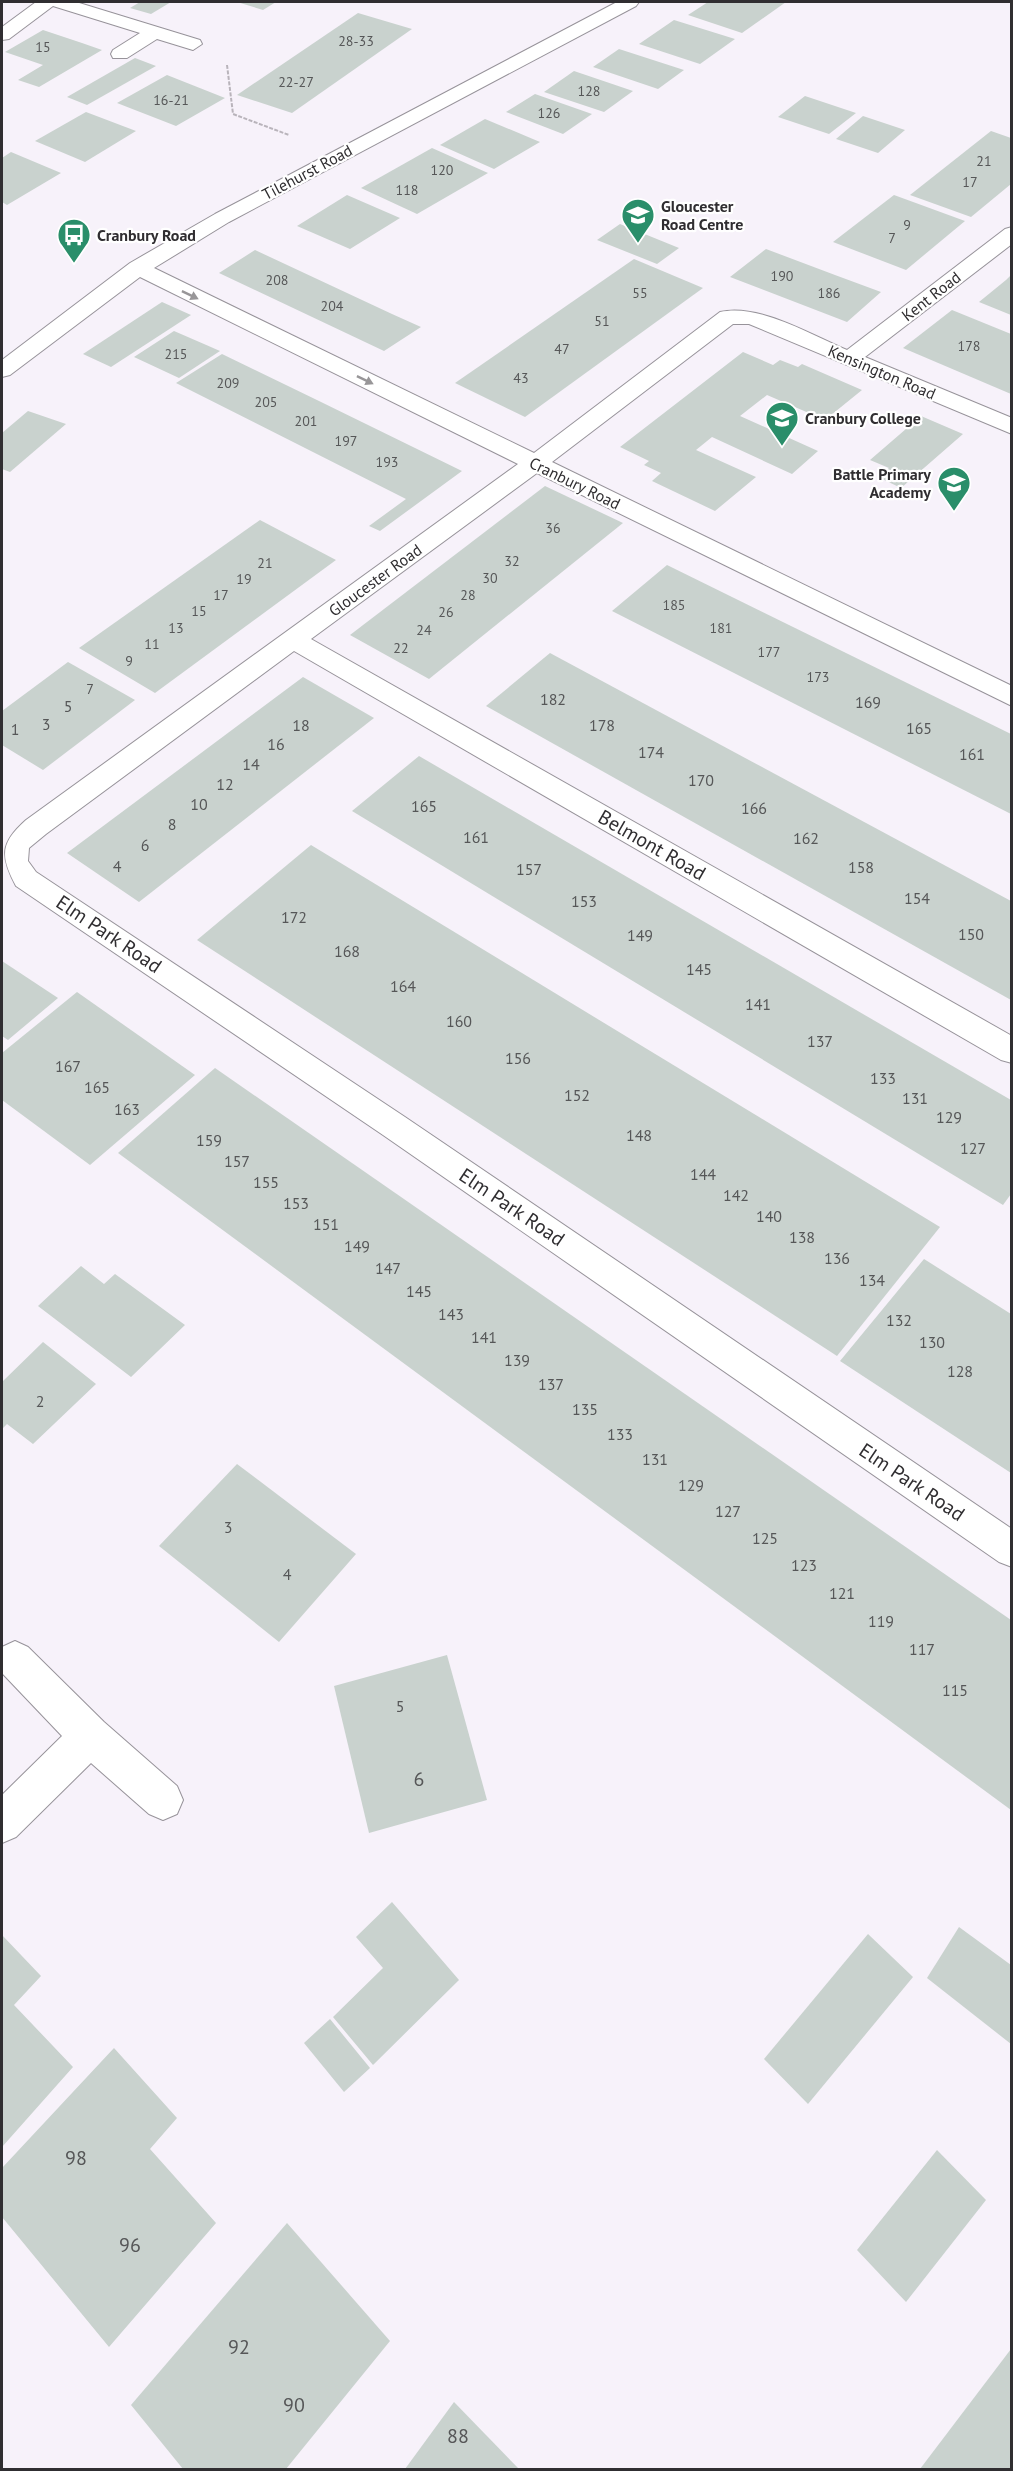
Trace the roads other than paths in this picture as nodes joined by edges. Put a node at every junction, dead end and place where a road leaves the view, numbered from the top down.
1 (47, 2) edge
2 (59, 2) edge
3 (122, 2) edge
4 (630, 2) edge
5 (99, 15) junction
6 (155, 32) junction
7 (2, 35) edge
8 (194, 44) dead end
9 (120, 54) dead end
10 (1011, 233) edge
11 (138, 268) junction
12 (753, 318) joint
13 (850, 358) junction
14 (2, 370) edge
15 (1011, 427) edge
16 (535, 463) junction
17 (292, 639) junction
18 (1011, 697) edge
19 (7, 865) edge
20 (1011, 1051) edge
21 (1011, 1550) edge
22 (15, 1660) dead end
23 (90, 1736) junction
24 (162, 1800) dead end
25 (2, 1823) edge

1 - 7 street
2 - 5 street
3 - 5 street
4 - 11 street, Tilehurst Road
5 - 6 street
6 - 8 street
6 - 9 street
10 - 13 street, Kent Road
11 - 14 street, Tilehurst Road
11 -> 16 street, Cranbury Road
12 - 13 street, Kensington Road
12 - 16 street, Gloucester Road
13 - 15 street, Kensington Road
16 - 17 street, Gloucester Road
16 - 18 street, Cranbury Road
17 - 19 street, Gloucester Road
17 - 20 street, Belmont Road
19 - 21 street, Elm Park Road
22 - 23 street
23 - 24 street
23 - 25 street

